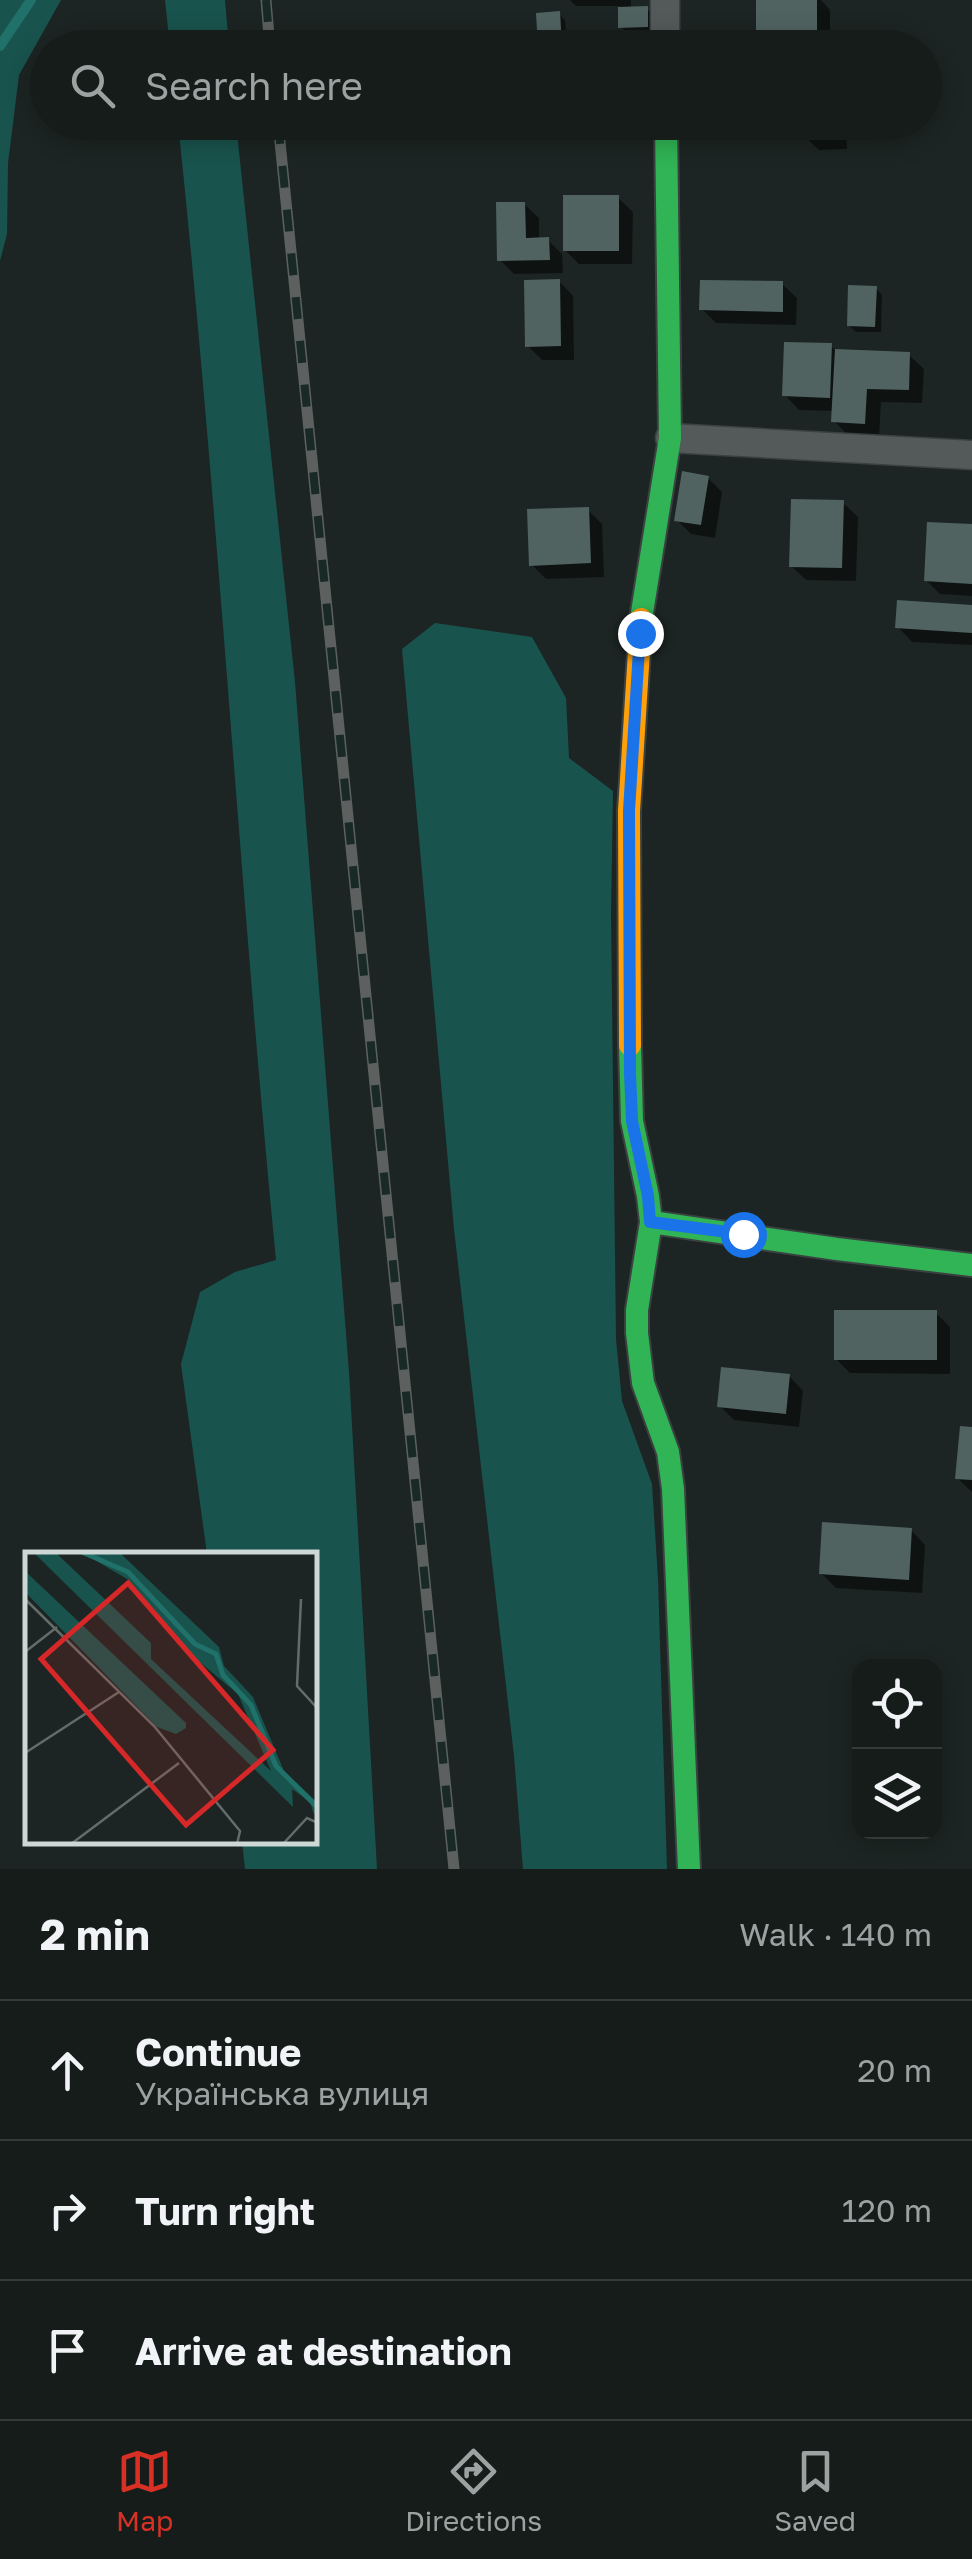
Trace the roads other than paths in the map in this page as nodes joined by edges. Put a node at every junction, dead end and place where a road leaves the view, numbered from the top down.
1 (665, 0) edge
2 (666, 30) edge
3 (666, 140) edge
4 (670, 438) junction
5 (972, 455) edge
6 (650, 1222) junction
7 (972, 1265) edge
8 (689, 1869) edge

1 - 2 street
3 - 4 street
4 - 5 street
4 - 6 street
6 - 7 street
6 - 8 street

